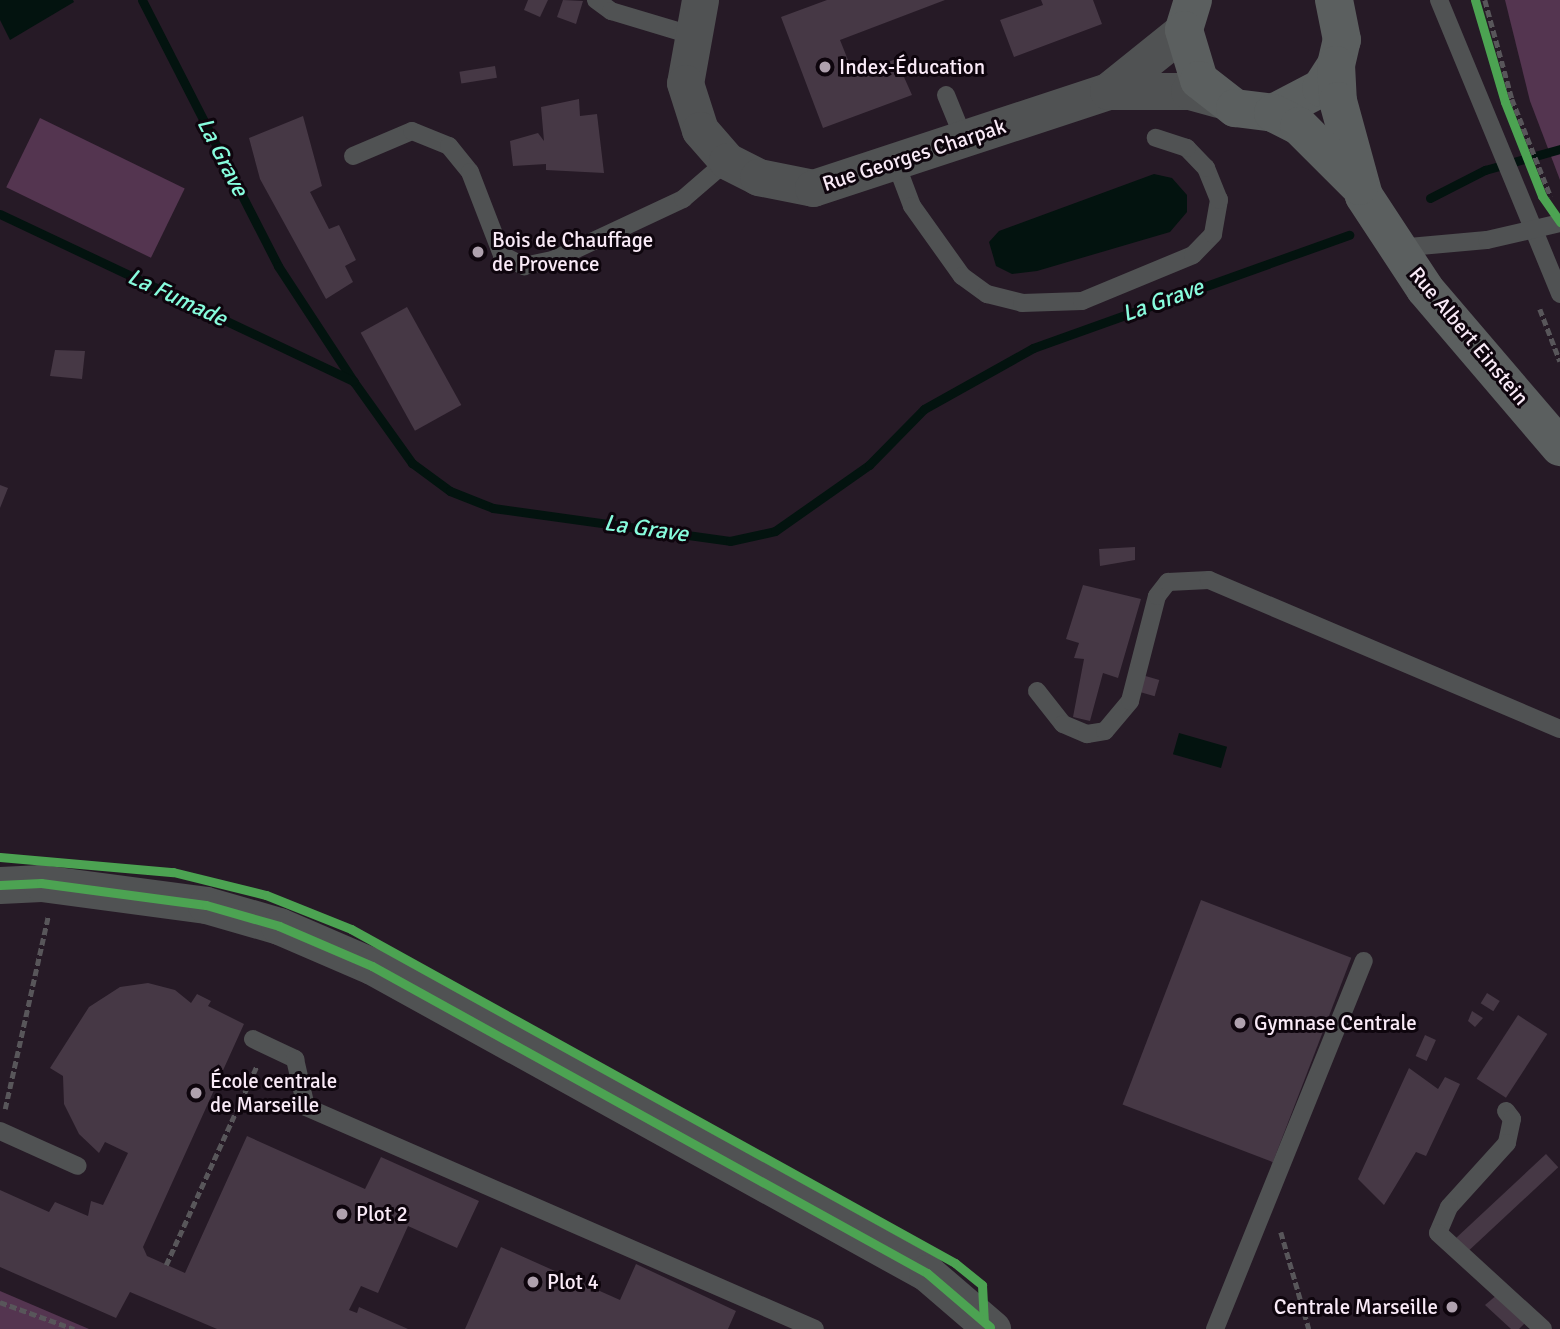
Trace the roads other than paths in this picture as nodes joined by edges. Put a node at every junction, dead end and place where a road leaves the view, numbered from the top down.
1 (596, 0) edge
2 (700, 0) edge
3 (1334, 0) edge
4 (1439, 0) edge
5 (1189, 15) edge
6 (691, 34) junction
7 (1336, 65) junction
8 (1108, 91) junction
9 (946, 95) dead end
10 (1218, 99) junction
11 (1273, 113) junction
12 (1156, 138) dead end
13 (964, 139) junction
14 (353, 156) dead end
15 (727, 161) junction
16 (895, 161) junction
17 (1359, 187) junction
18 (1557, 218) edge
19 (1532, 230) junction
20 (1398, 248) junction
21 (1560, 294) edge
22 (1560, 447) edge
23 (1037, 691) dead end
24 (1560, 729) edge
25 (0, 885) edge
26 (1364, 961) dead end
27 (260, 1042) road end
28 (1506, 1111) dead end
29 (2, 1123) edge
30 (78, 1166) dead end
31 (815, 1329) edge
32 (992, 1329) edge
33 (1215, 1329) edge
34 (1543, 1329) edge

1 - 6 lane
2 - 6 street, Rue Georges Charpak
3 - 7 street
4 - 19 lane
5 - 8 street
5 - 10 street
6 - 15 street, Rue Georges Charpak
7 - 11 street
7 - 17 street, Rue Albert Einstein
8 - 10 street
8 - 13 street, Rue Georges Charpak
9 - 13 lane
10 - 11 street, Rue Albert Einstein
11 - 17 street, Rue Albert Einstein
12 - 16 lane
13 - 16 street, Rue Georges Charpak
14 - 15 lane
15 - 16 street, Rue Georges Charpak
17 - 20 street, Rue Albert Einstein
18 - 19 lane
19 - 20 lane
19 - 21 lane
20 - 22 street, Rue Albert Einstein
23 - 24 lane
25 - 32 street
26 - 33 lane
27 - 31 lane
28 - 34 lane
29 - 30 lane

